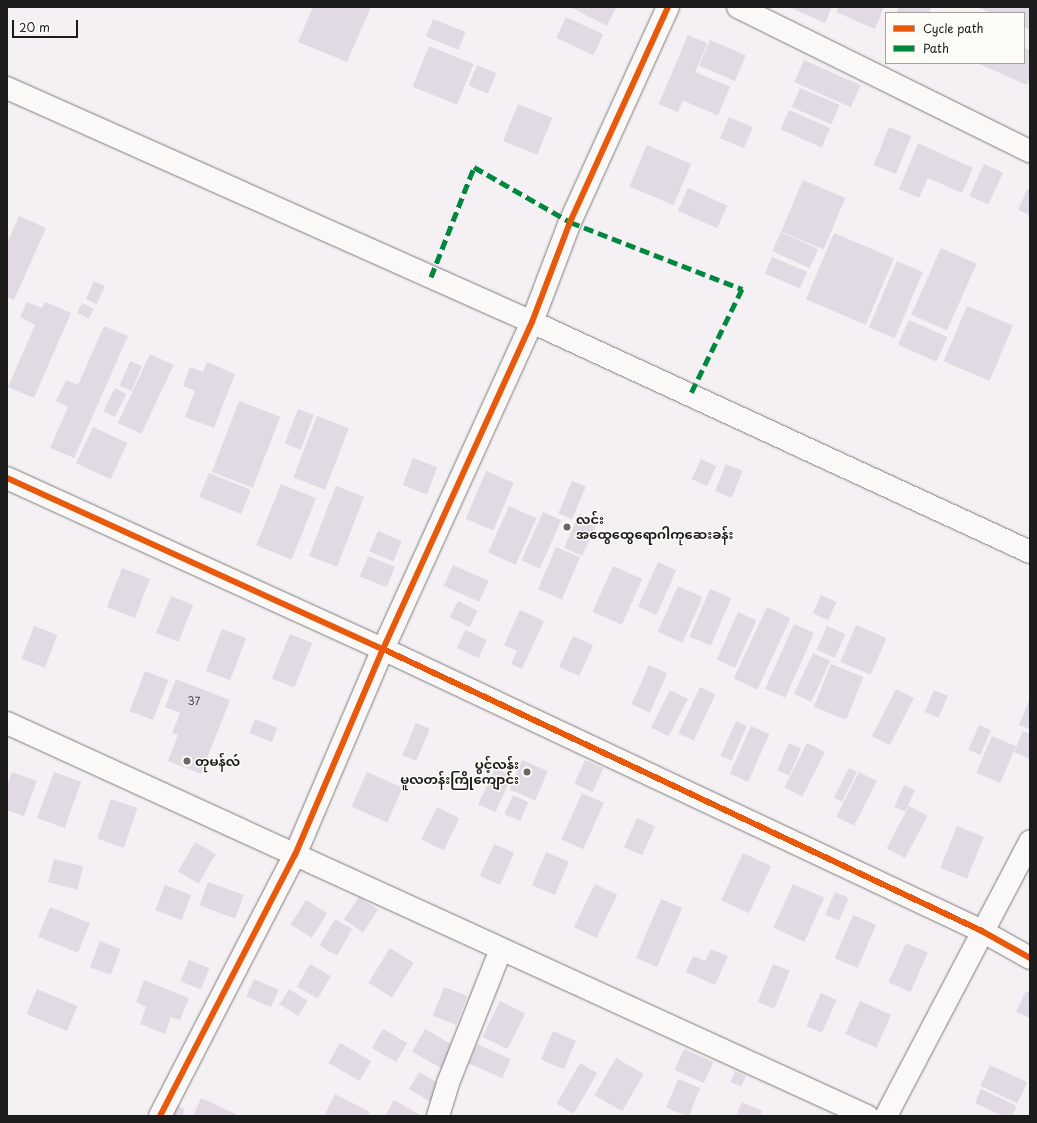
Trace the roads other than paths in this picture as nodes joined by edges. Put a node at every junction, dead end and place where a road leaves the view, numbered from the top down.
1 (668, 7) edge
2 (738, 7) edge
3 (7, 88) edge
4 (1030, 151) edge
5 (532, 322) junction
6 (7, 478) edge
7 (1030, 552) edge
8 (383, 649) junction
9 (7, 723) edge
10 (1030, 842) edge
11 (295, 855) junction
12 (982, 931) junction
13 (501, 949) junction
14 (1030, 958) edge
15 (160, 1116) edge
16 (438, 1116) edge
17 (867, 1116) edge
18 (886, 1116) edge

1 - 5 street
2 - 4 street
3 - 5 street
5 - 7 street
5 - 8 street
6 - 8 street
8 - 11 street
8 - 12 street
9 - 11 street
10 - 12 street
11 - 13 street
11 - 15 street
12 - 14 street
12 - 18 street
13 - 16 street
13 - 17 street

